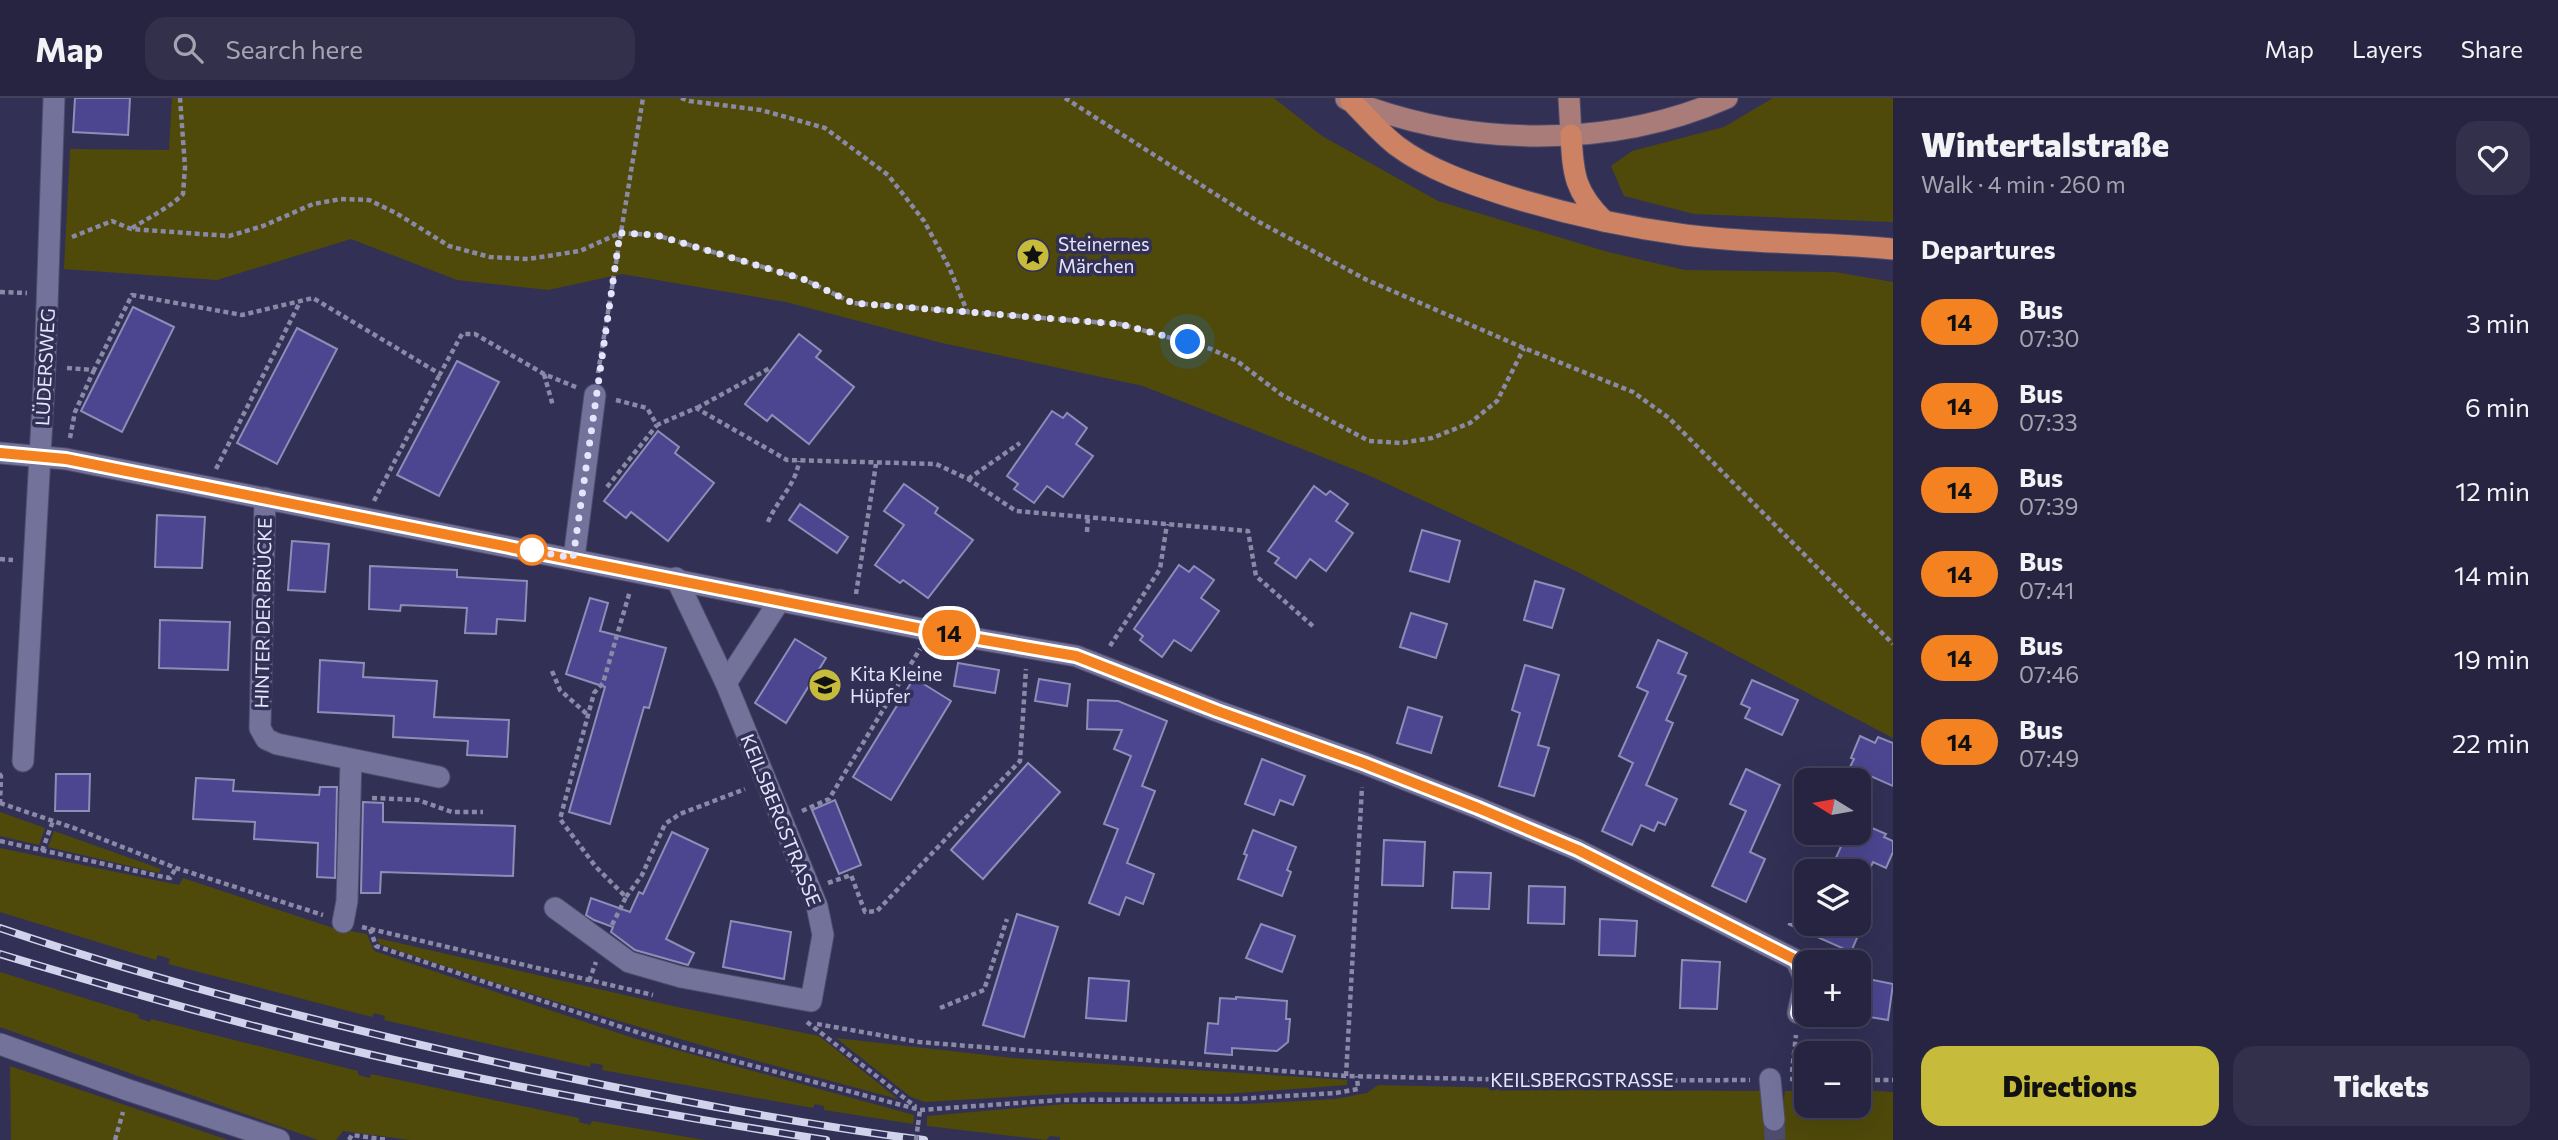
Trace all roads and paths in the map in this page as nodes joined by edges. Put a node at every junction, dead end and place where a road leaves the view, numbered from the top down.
1 (54, 98) edge
2 (180, 98) edge
3 (642, 98) edge
4 (681, 98) edge
5 (1065, 98) edge
6 (1569, 98) edge
7 (1727, 98) edge
8 (1348, 99) edge
9 (1571, 135) junction
10 (1605, 223) junction
11 (131, 229) junction
12 (620, 233) junction
13 (51, 242) junction
14 (1893, 249) edge
15 (301, 301) junction
16 (967, 311) junction
17 (1524, 348) junction
18 (45, 366) junction
19 (770, 368) dead end
20 (94, 370) junction
21 (440, 374) junction
22 (544, 374) junction
23 (595, 395) junction
24 (553, 406) dead end
25 (696, 408) junction
26 (657, 425) junction
27 (1020, 443) dead end
28 (0, 453) edge
29 (40, 455) junction
30 (66, 459) junction
31 (799, 461) junction
32 (876, 464) junction
33 (968, 479) junction
34 (207, 487) junction
35 (601, 494) dead end
36 (265, 498) junction
37 (1088, 517) junction
38 (366, 518) junction
39 (768, 522) dead end
40 (1167, 524) junction
41 (1087, 532) dead end
42 (573, 558) junction
43 (636, 570) junction
44 (676, 578) junction
45 (780, 600) junction
46 (853, 614) junction
47 (1315, 628) dead end
48 (932, 631) junction
49 (1893, 644) edge
50 (1027, 647) junction
51 (1098, 665) junction
52 (552, 671) dead end
53 (726, 683) junction
54 (588, 715) junction
55 (351, 760) junction
56 (23, 761) dead end
57 (1363, 763) junction
58 (439, 777) dead end
59 (767, 780) junction
60 (350, 797) junction
61 (483, 813) dead end
62 (784, 820) junction
63 (53, 821) dead end
64 (0, 841) edge
65 (42, 851) junction
66 (176, 868) dead end
67 (810, 889) junction
68 (626, 897) junction
69 (555, 908) dead end
70 (1007, 919) dead end
71 (343, 922) dead end
72 (370, 929) dead end
73 (603, 943) junction
74 (1794, 959) edge
75 (589, 981) dead end
76 (940, 1008) dead end
77 (1794, 1027) edge
78 (833, 1040) dead end
79 (0, 1044) edge
80 (1346, 1076) dead end
81 (1781, 1079) junction
82 (1794, 1080) edge
83 (1871, 1080) edge
84 (1893, 1080) edge
85 (128, 1090) junction
86 (920, 1110) junction
87 (1774, 1119) tunnel mouth
88 (267, 1138) edge
89 (115, 1140) edge
90 (349, 1140) edge
91 (387, 1140) edge
92 (916, 1140) edge

1 - 13 street, LÜDERSWEG
2 - 11 path
3 - 12 path
4 - 16 path
5 - 17 path
6 - 9 main road
7 - 9 main road
8 - 9 main road
8 - 10 highway
9 - 10 highway
10 - 14 highway
11 - 12 path
11 - 13 path
12 - 16 path
12 - 23 path
13 - 18 street, LÜDERSWEG
15 - 20 path
15 - 21 path
15 - 34 path
16 - 17 path
17 - 49 path
18 - 20 path
18 - 29 street, LÜDERSWEG
19 - 25 path
20 - 30 path
21 - 22 path
21 - 38 path
22 - 23 path
22 - 24 path
23 - 26 path
23 - 42 street
25 - 26 path
25 - 31 path
26 - 35 path
27 - 33 path
28 - 29 street, HINTER DER BRÜCKE
29 - 30 street, HINTER DER BRÜCKE
29 - 56 street, LÜDERSWEG
30 - 34 street, HINTER DER BRÜCKE
31 - 32 path
31 - 39 path
32 - 33 path
32 - 46 path
33 - 37 path
34 - 36 street, HINTER DER BRÜCKE
36 - 38 street, HINTER DER BRÜCKE
36 - 55 street, HINTER DER BRÜCKE
37 - 40 path
37 - 41 path
38 - 42 street, HINTER DER BRÜCKE
40 - 47 path
40 - 51 path
42 - 43 street, HINTER DER BRÜCKE
43 - 44 street, HINTER DER BRÜCKE
43 - 54 path
44 - 45 street, HINTER DER BRÜCKE
44 - 53 street, KEILSBERGSTRASSE
45 - 46 street, HINTER DER BRÜCKE
45 - 53 street
46 - 48 street, HINTER DER BRÜCKE
48 - 50 street, HINTER DER BRÜCKE
48 - 62 path
50 - 51 street, HINTER DER BRÜCKE
50 - 67 path
51 - 57 street, HINTER DER BRÜCKE
52 - 54 path
53 - 59 street, KEILSBERGSTRASSE
54 - 68 path
55 - 58 street
55 - 60 street
57 - 74 street, HINTER DER BRÜCKE
57 - 80 path
59 - 62 street, KEILSBERGSTRASSE
59 - 68 path
60 - 61 path
60 - 71 street
62 - 67 street, KEILSBERGSTRASSE
63 - 65 path
64 - 65 path
65 - 66 path
67 - 73 street, KEILSBERGSTRASSE
68 - 73 path
69 - 73 street
70 - 76 path
72 - 86 path
73 - 75 path
77 - 81 path
78 - 86 path
79 - 85 street
81 - 82 path, KEILSBERGSTRASSE
81 - 86 path, KEILSBERGSTRASSE
81 - 87 street
83 - 84 path
85 - 88 street
85 - 89 path
86 - 92 path, bridge
90 - 91 path

